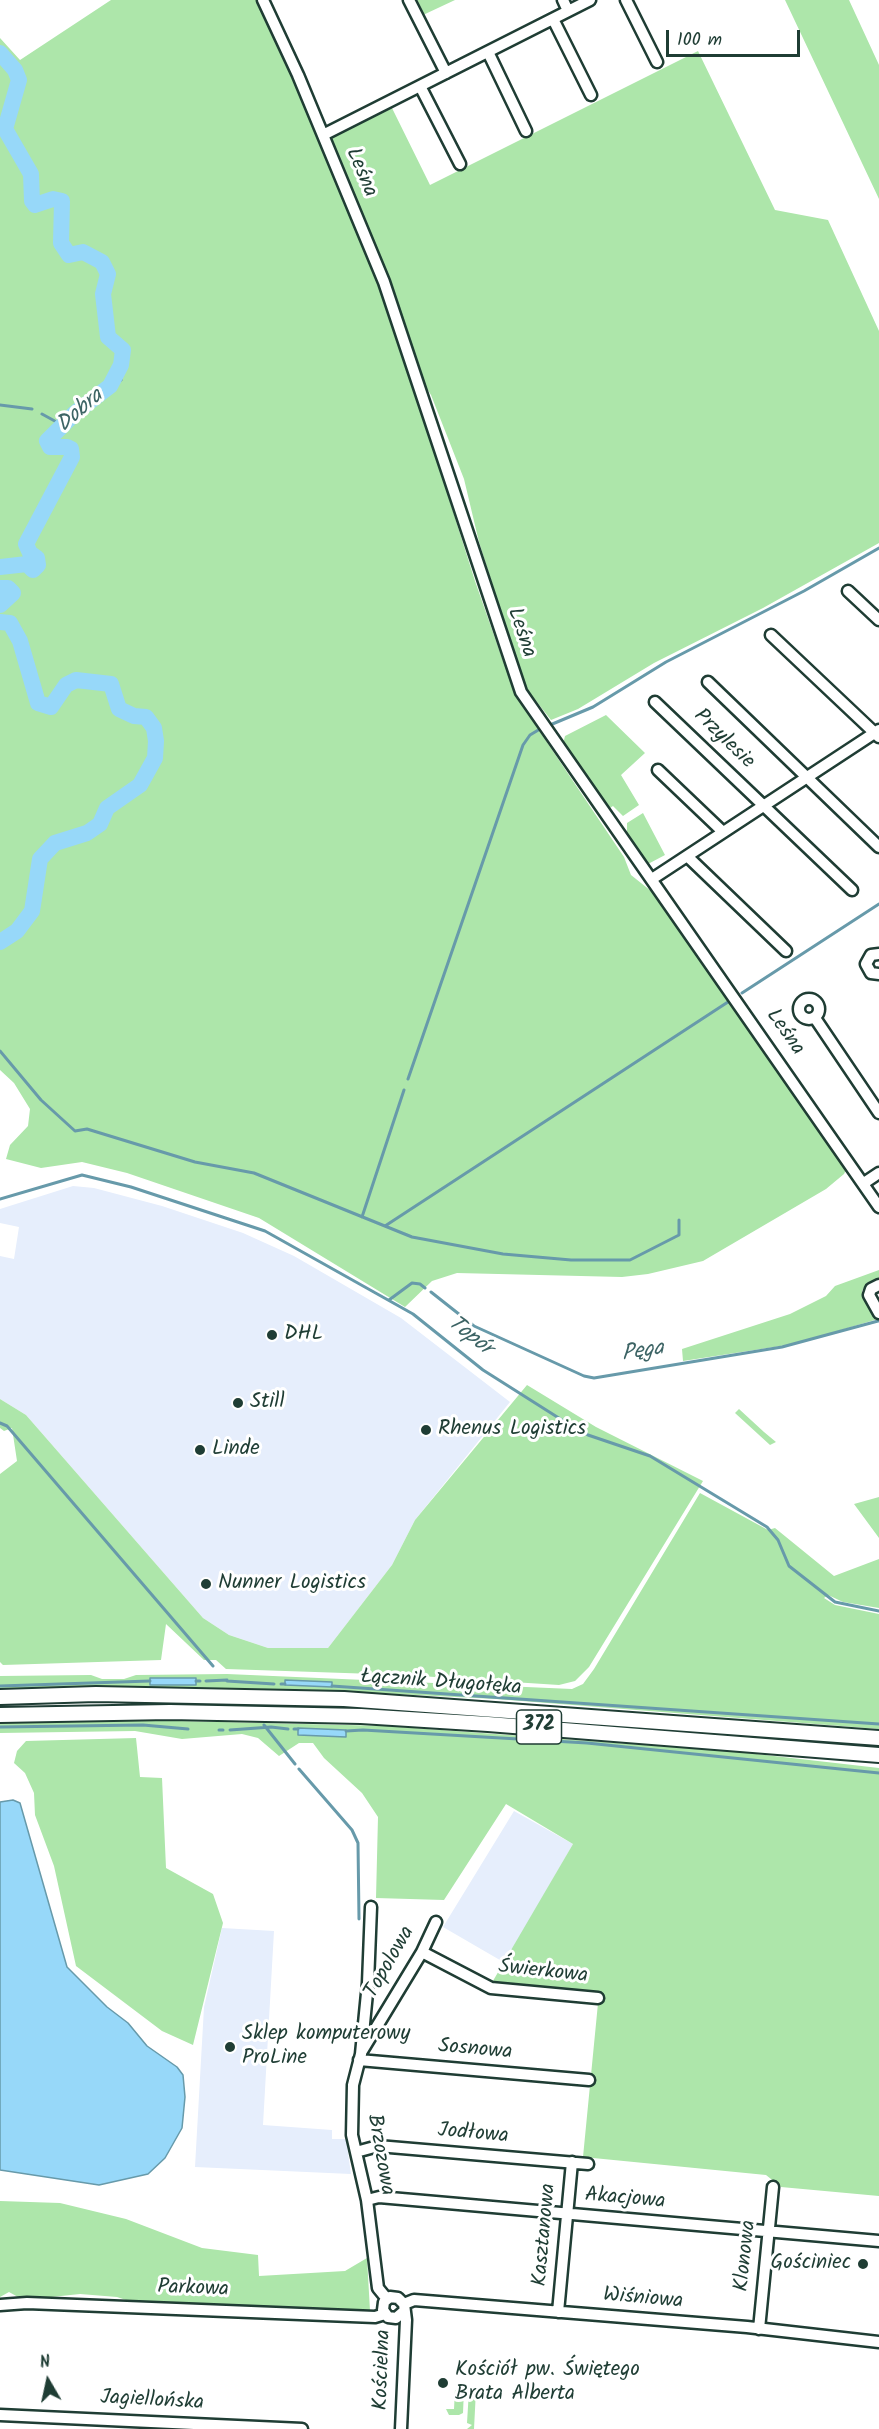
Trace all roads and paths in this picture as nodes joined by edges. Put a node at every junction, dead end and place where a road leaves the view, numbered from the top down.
1 (263, 0) edge
2 (409, 0) edge
3 (563, 0) edge
4 (590, 0) edge
5 (626, 0) edge
6 (568, 11) junction
7 (553, 19) junction
8 (488, 52) junction
9 (657, 62) dead end
10 (446, 73) junction
11 (420, 86) junction
12 (591, 95) dead end
13 (526, 131) dead end
14 (323, 135) junction
15 (460, 164) dead end
16 (848, 591) dead end
17 (879, 620) edge
18 (771, 635) dead end
19 (708, 682) dead end
20 (656, 702) dead end
21 (878, 733) edge
22 (658, 770) dead end
23 (805, 777) junction
24 (763, 805) junction
25 (723, 832) junction
26 (879, 847) edge
27 (687, 856) junction
28 (652, 879) junction
29 (852, 890) dead end
30 (786, 951) dead end
31 (879, 954) edge
32 (879, 974) edge
33 (815, 1018) dead end
34 (879, 1113) edge
35 (879, 1173) edge
36 (864, 1183) junction
37 (879, 1207) edge
38 (874, 1288) edge
39 (879, 1313) edge
40 (0, 1697) edge
41 (0, 1714) edge
42 (879, 1738) edge
43 (878, 1755) edge
44 (371, 1907) dead end
45 (436, 1922) dead end
46 (422, 1952) junction
47 (598, 1998) dead end
48 (360, 2057) junction
49 (589, 2080) dead end
50 (356, 2152) junction
51 (572, 2162) junction
52 (588, 2164) dead end
53 (773, 2187) dead end
54 (367, 2200) junction
55 (568, 2214) junction
56 (769, 2231) junction
57 (879, 2241) edge
58 (387, 2299) junction
59 (0, 2305) edge
60 (403, 2308) junction
61 (558, 2312) junction
62 (385, 2314) junction
63 (759, 2329) junction
64 (879, 2342) edge
65 (0, 2415) edge
66 (72, 2423) edge
67 (302, 2429) edge
68 (401, 2429) edge

1 - 14 street, Leśna
2 - 10 street
3 - 6 street
4 - 6 street
5 - 9 street
6 - 7 street
7 - 8 street
7 - 12 street
8 - 10 street
8 - 13 street
10 - 11 street
11 - 14 street
11 - 15 street
14 - 28 street, Leśna
16 - 17 street
18 - 21 street
19 - 23 street, Przylesie
20 - 24 street, Przylesie
21 - 23 street
22 - 25 street
23 - 24 street
23 - 26 street, Przylesie
24 - 25 street
24 - 29 street, Przylesie
25 - 27 street
27 - 28 street
27 - 30 street
28 - 36 street, Leśna
31 - 32 street
33 - 34 street
35 - 36 street
36 - 37 street, Leśna
38 - 39 street
40 - 42 main road, Łącznik Długołęka / 372
41 - 43 main road, Łącznik Długołęka / 372
44 - 48 street, Brzozowa
45 - 46 street, Topolowa
46 - 47 street, Świerkowa
46 - 48 street, Topolowa
48 - 49 street, Sosnowa
48 - 50 street, Brzozowa
50 - 51 street, Jodłowa
50 - 54 street, Brzozowa
51 - 52 street, Jodłowa
51 - 55 street, Kasztanowa
53 - 56 street, Klonowa
54 - 55 street, Akacjowa
54 - 58 street, Brzozowa
55 - 56 street, Akacjowa
55 - 61 street, Kasztanowa
56 - 57 street, Akacjowa
56 - 63 street, Klonowa
58 - 60 street
58 - 62 street
59 - 62 street, Parkowa
60 - 61 street, Wiśniowa
60 - 62 street
60 - 68 street, Kościelna
61 - 63 street, Wiśniowa
63 - 64 street, Wiśniowa
65 - 66 street, Jagiellońska
66 - 67 street, Jagiellońska

